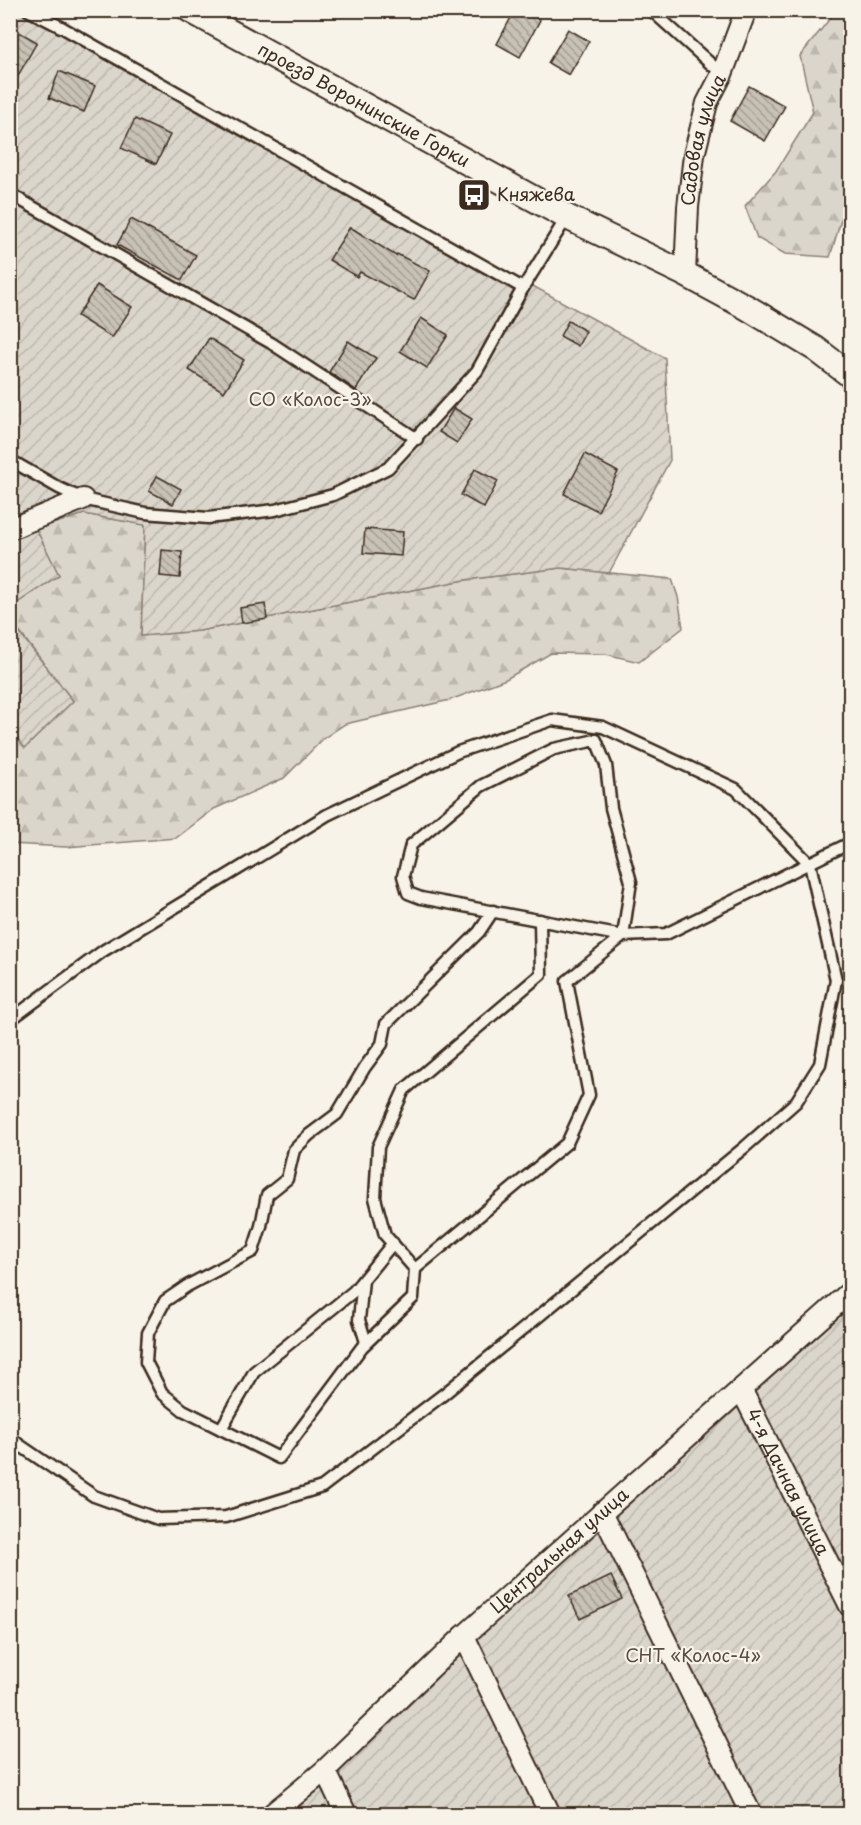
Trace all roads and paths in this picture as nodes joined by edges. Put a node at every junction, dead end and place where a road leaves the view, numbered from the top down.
1 (28, 10) edge
2 (190, 10) edge
3 (651, 10) edge
4 (746, 10) edge
5 (722, 74) junction
6 (10, 194) edge
7 (567, 217) junction
8 (685, 274) junction
9 (523, 288) junction
10 (848, 368) edge
11 (417, 439) junction
12 (10, 460) edge
13 (83, 499) junction
14 (10, 529) edge
15 (603, 727) junction
16 (596, 740) junction
17 (850, 843) edge
18 (810, 864) junction
19 (493, 911) junction
20 (540, 920) junction
21 (623, 936) junction
22 (10, 1020) edge
23 (393, 1243) junction
24 (415, 1269) junction
25 (363, 1279) junction
26 (850, 1292) edge
27 (366, 1342) junction
28 (741, 1389) junction
29 (221, 1429) junction
30 (10, 1436) edge
31 (603, 1512) junction
32 (850, 1606) edge
33 (464, 1636) junction
34 (325, 1770) junction
35 (272, 1815) edge
36 (346, 1815) edge
37 (550, 1815) edge
38 (751, 1815) edge

1 - 9 lane
2 - 7 street, проезд Воронинские Горки
3 - 5 lane
4 - 5 street, Садовая улица
5 - 8 street, Садовая улица
6 - 11 lane
7 - 8 street, проезд Воронинские Горки
7 - 9 lane
8 - 10 street, проезд Воронинские Горки
9 - 11 lane
11 - 13 lane
12 - 13 lane
13 - 14 street
15 - 16 lane
15 - 18 lane
15 - 22 lane
16 - 19 lane
16 - 21 lane
17 - 18 lane
18 - 21 lane
18 - 30 lane
19 - 20 lane
19 - 29 lane
20 - 21 lane
20 - 23 lane
21 - 24 lane
23 - 24 lane
23 - 25 lane
24 - 27 lane
25 - 27 lane
25 - 29 lane
26 - 28 street, Центральная улица
27 - 29 lane
28 - 31 street, Центральная улица
28 - 32 street, 4-я Дачная улица
31 - 33 street, Центральная улица
31 - 38 street
33 - 34 street, Центральная улица
33 - 37 street
34 - 35 street, Центральная улица
34 - 36 street

